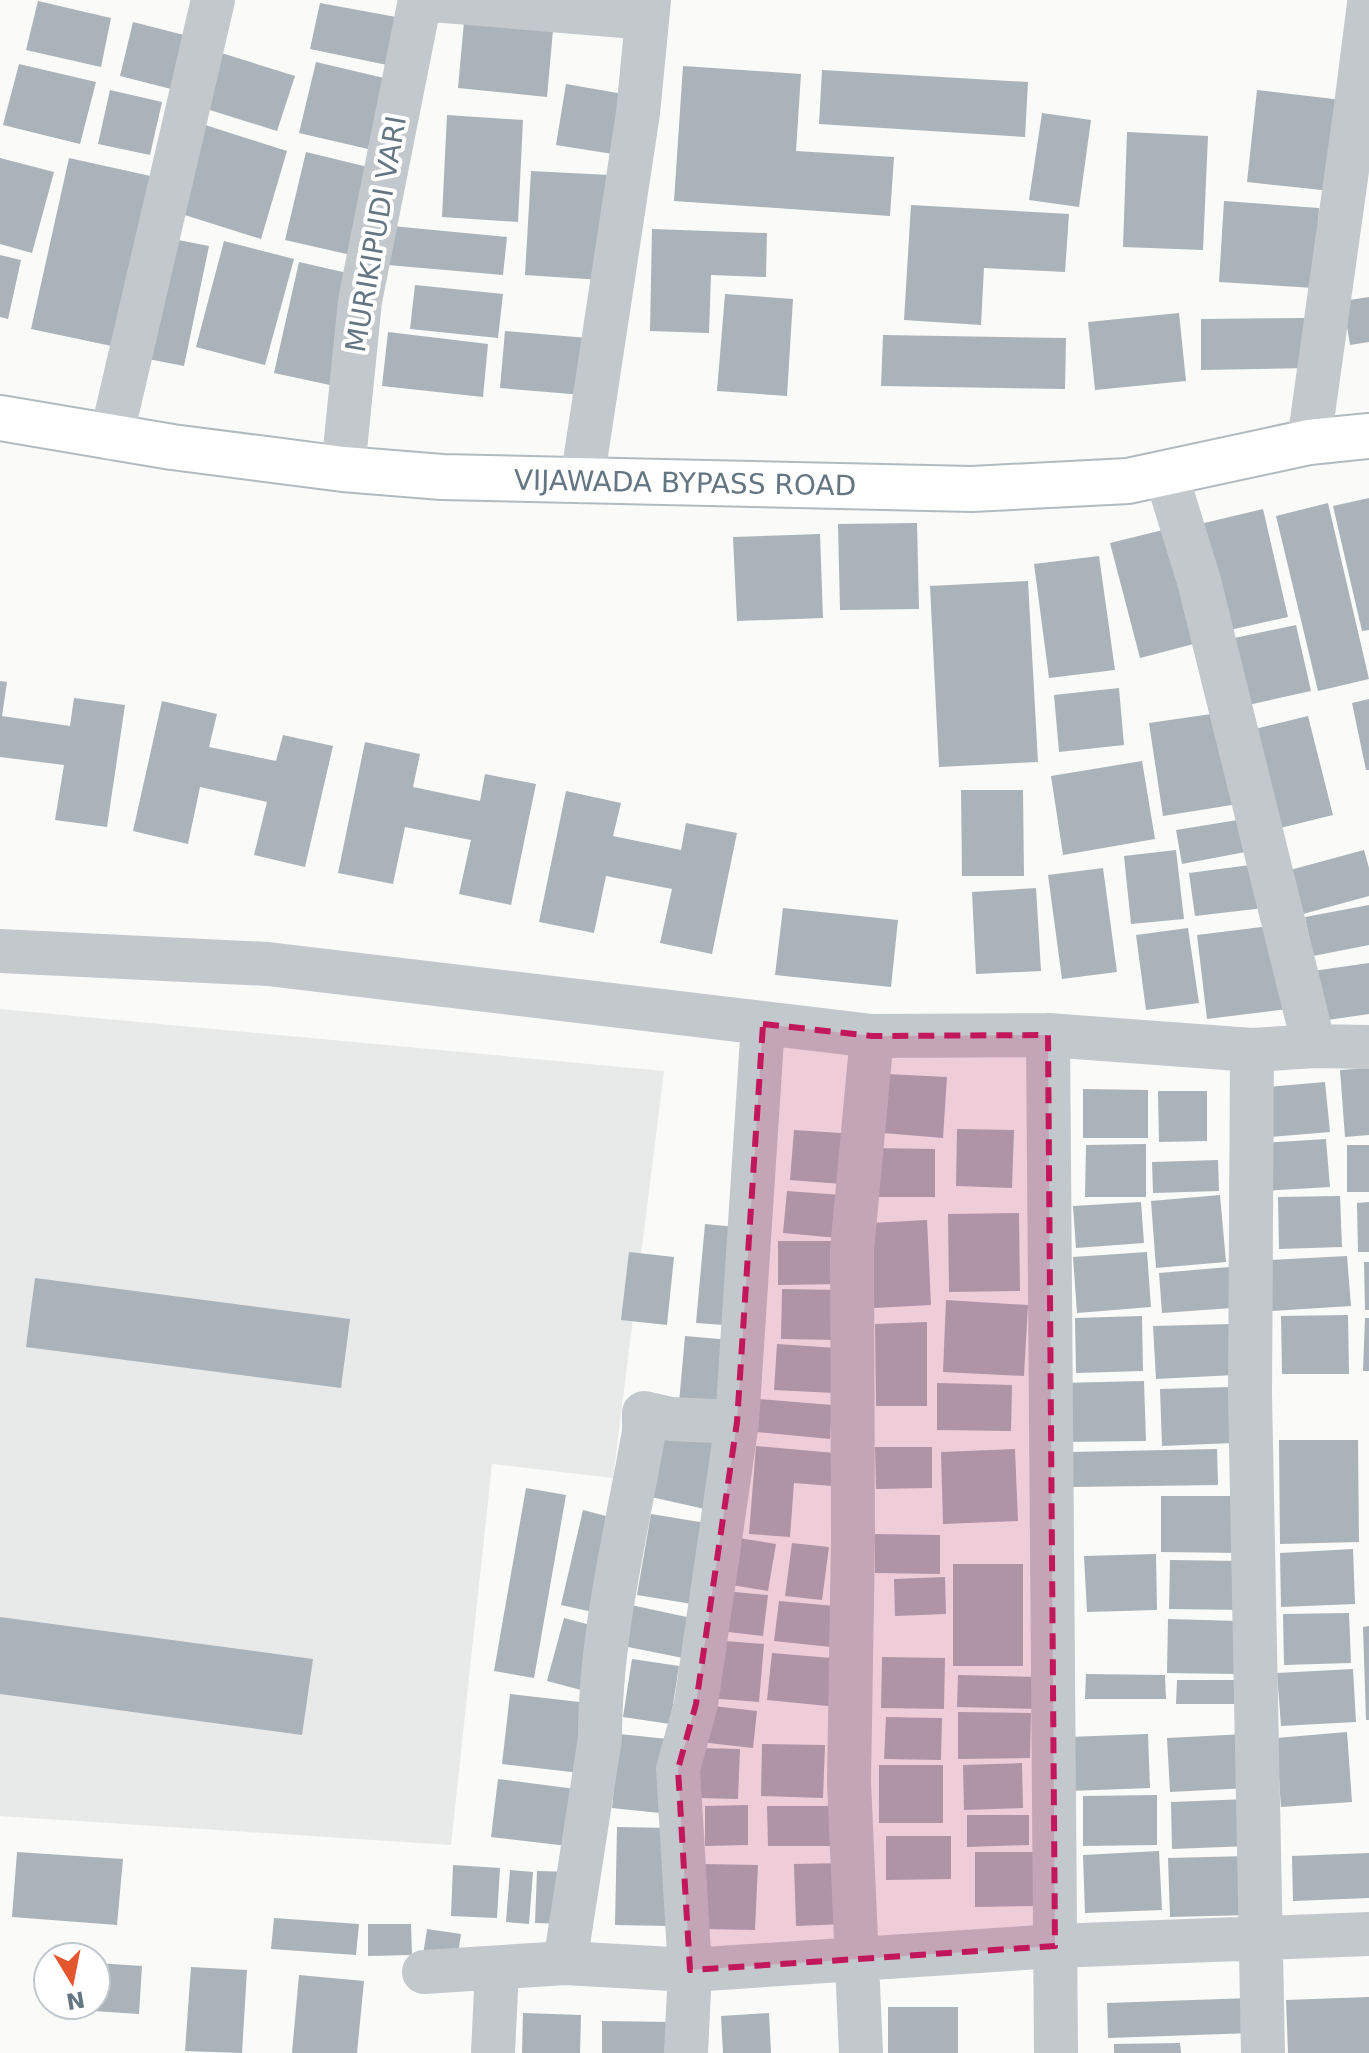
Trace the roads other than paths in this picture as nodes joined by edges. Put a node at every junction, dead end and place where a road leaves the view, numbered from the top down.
1 (213, 0) edge
2 (420, 0) edge
3 (433, 0) edge
4 (1369, 4) edge
5 (648, 9) edge
6 (1362, 106) edge
7 (0, 418) edge
8 (1369, 436) edge
9 (111, 438) junction
10 (1309, 442) junction
11 (343, 469) junction
12 (1166, 474) junction
13 (582, 481) junction
14 (0, 951) edge
15 (763, 1024) junction
16 (1048, 1035) junction
17 (872, 1036) junction
18 (1314, 1046) junction
19 (1369, 1047) edge
20 (1252, 1050) junction
21 (737, 1422) junction
22 (1369, 1934) edge
23 (1260, 1938) junction
24 (1055, 1946) junction
25 (856, 1961) junction
26 (565, 1963) junction
27 (497, 1969) junction
28 (690, 1970) junction
29 (424, 1972) dead end
30 (493, 2053) edge
31 (686, 2053) edge
32 (861, 2053) edge
33 (1056, 2053) edge
34 (1263, 2053) edge

1 - 9 street
2 - 11 street, MURIKIPUDI VARI
3 - 5 street
4 - 6 street
5 - 13 street
6 - 10 street
7 - 9 main road, VIJAWADA BYPASS ROAD
8 - 10 main road, VIJAWADA BYPASS ROAD
9 - 11 main road, VIJAWADA BYPASS ROAD
10 - 12 main road, VIJAWADA BYPASS ROAD
11 - 13 main road, VIJAWADA BYPASS ROAD
12 - 13 main road, VIJAWADA BYPASS ROAD
12 - 18 street
14 - 15 street
15 - 17 street
15 - 21 street
16 - 17 street
16 - 20 street
16 - 24 street
17 - 25 street
18 - 19 street
18 - 20 street
20 - 23 street
21 - 26 street
21 - 28 street
22 - 23 street
23 - 24 street
23 - 34 street
24 - 25 street
24 - 33 street
25 - 28 street
25 - 32 street
26 - 27 street
26 - 28 street
27 - 29 street
27 - 30 street
28 - 31 street

